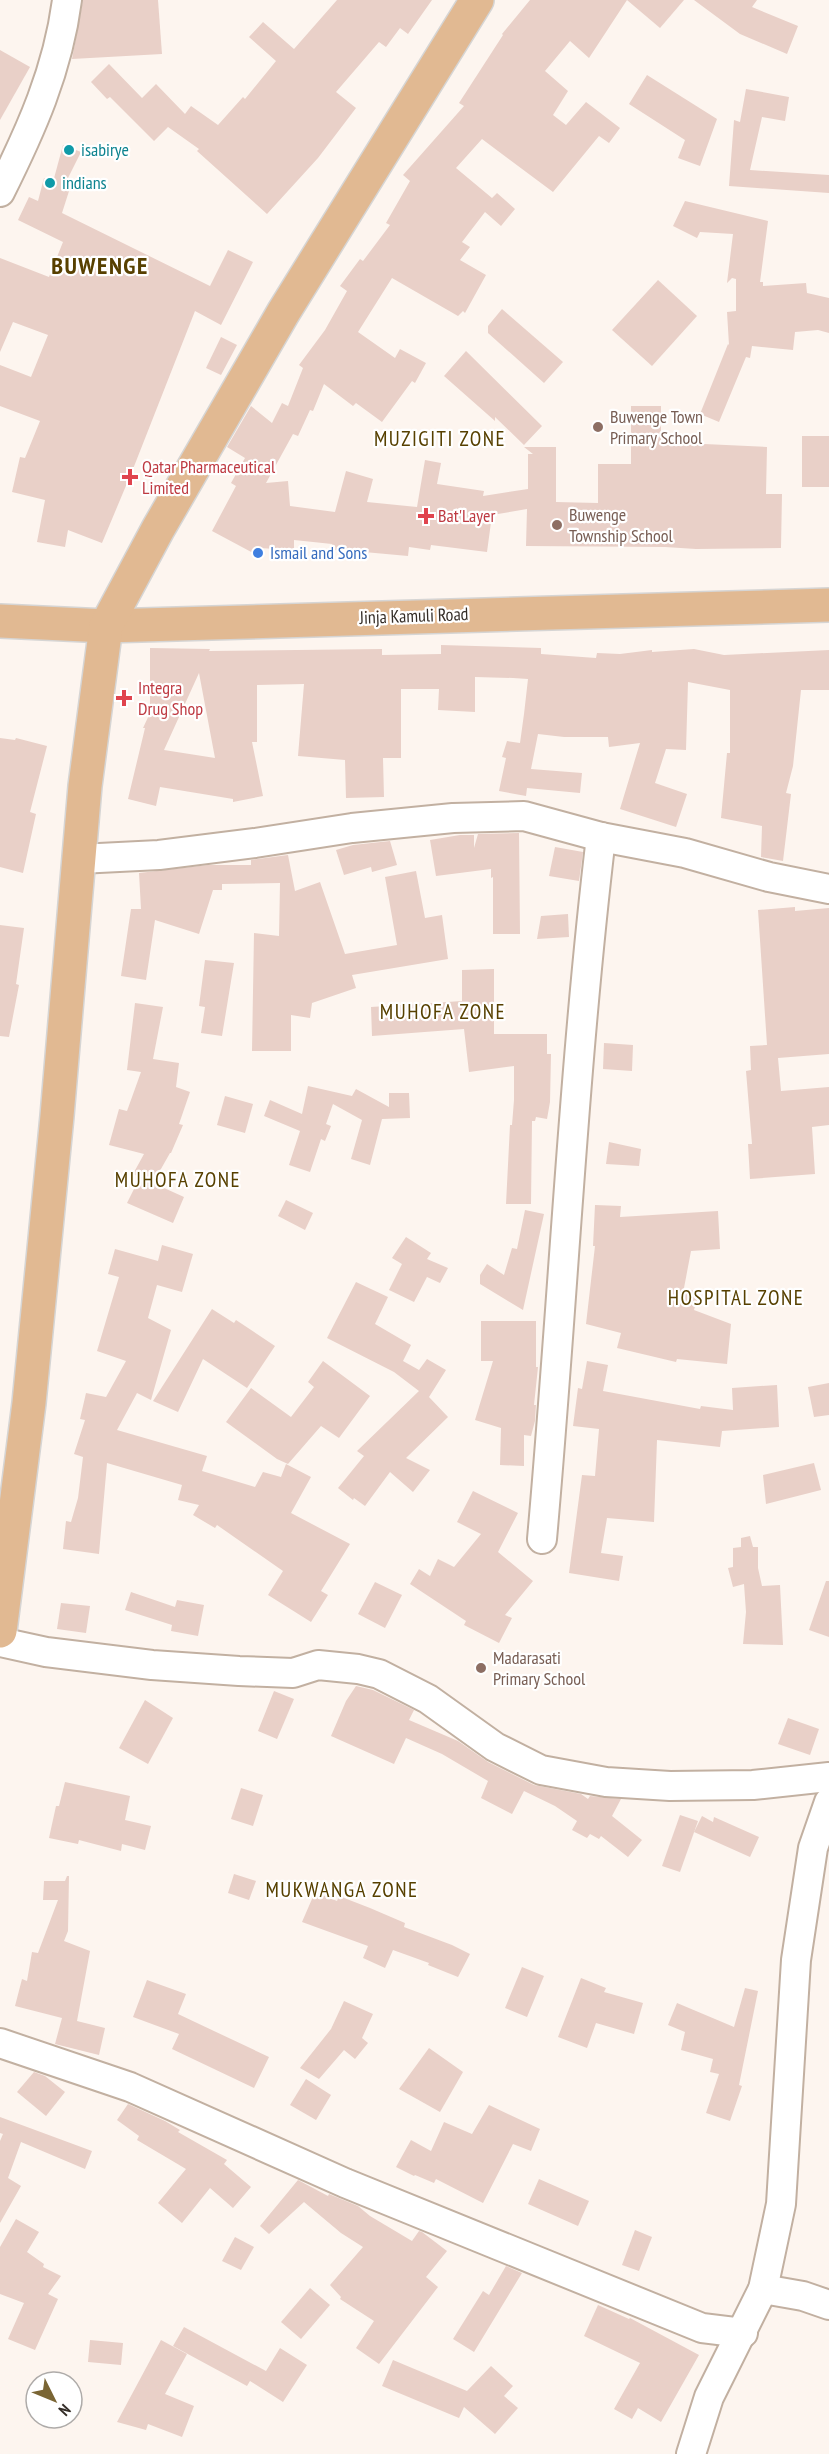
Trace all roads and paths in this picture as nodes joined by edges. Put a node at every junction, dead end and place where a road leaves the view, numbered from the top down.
1 (67, 0) edge
2 (477, 0) edge
3 (0, 192) edge
4 (829, 605) edge
5 (0, 621) edge
6 (106, 626) junction
7 (601, 837) junction
8 (79, 860) junction
9 (829, 889) edge
10 (542, 1539) dead end
11 (0, 1630) edge
12 (0, 1642) edge
13 (829, 1777) edge
14 (829, 1802) edge
15 (0, 2043) edge
16 (763, 2289) junction
17 (829, 2305) edge
18 (743, 2333) junction
19 (691, 2454) edge

1 - 3 street
2 - 6 main road
4 - 6 main road, Jinja Kamuli Road
5 - 6 main road, Jinja Kamuli Road
6 - 8 main road
7 - 8 street
7 - 9 street
7 - 10 street
8 - 11 main road
12 - 13 street
14 - 16 street
15 - 18 street
16 - 17 street
16 - 18 street
18 - 19 street

